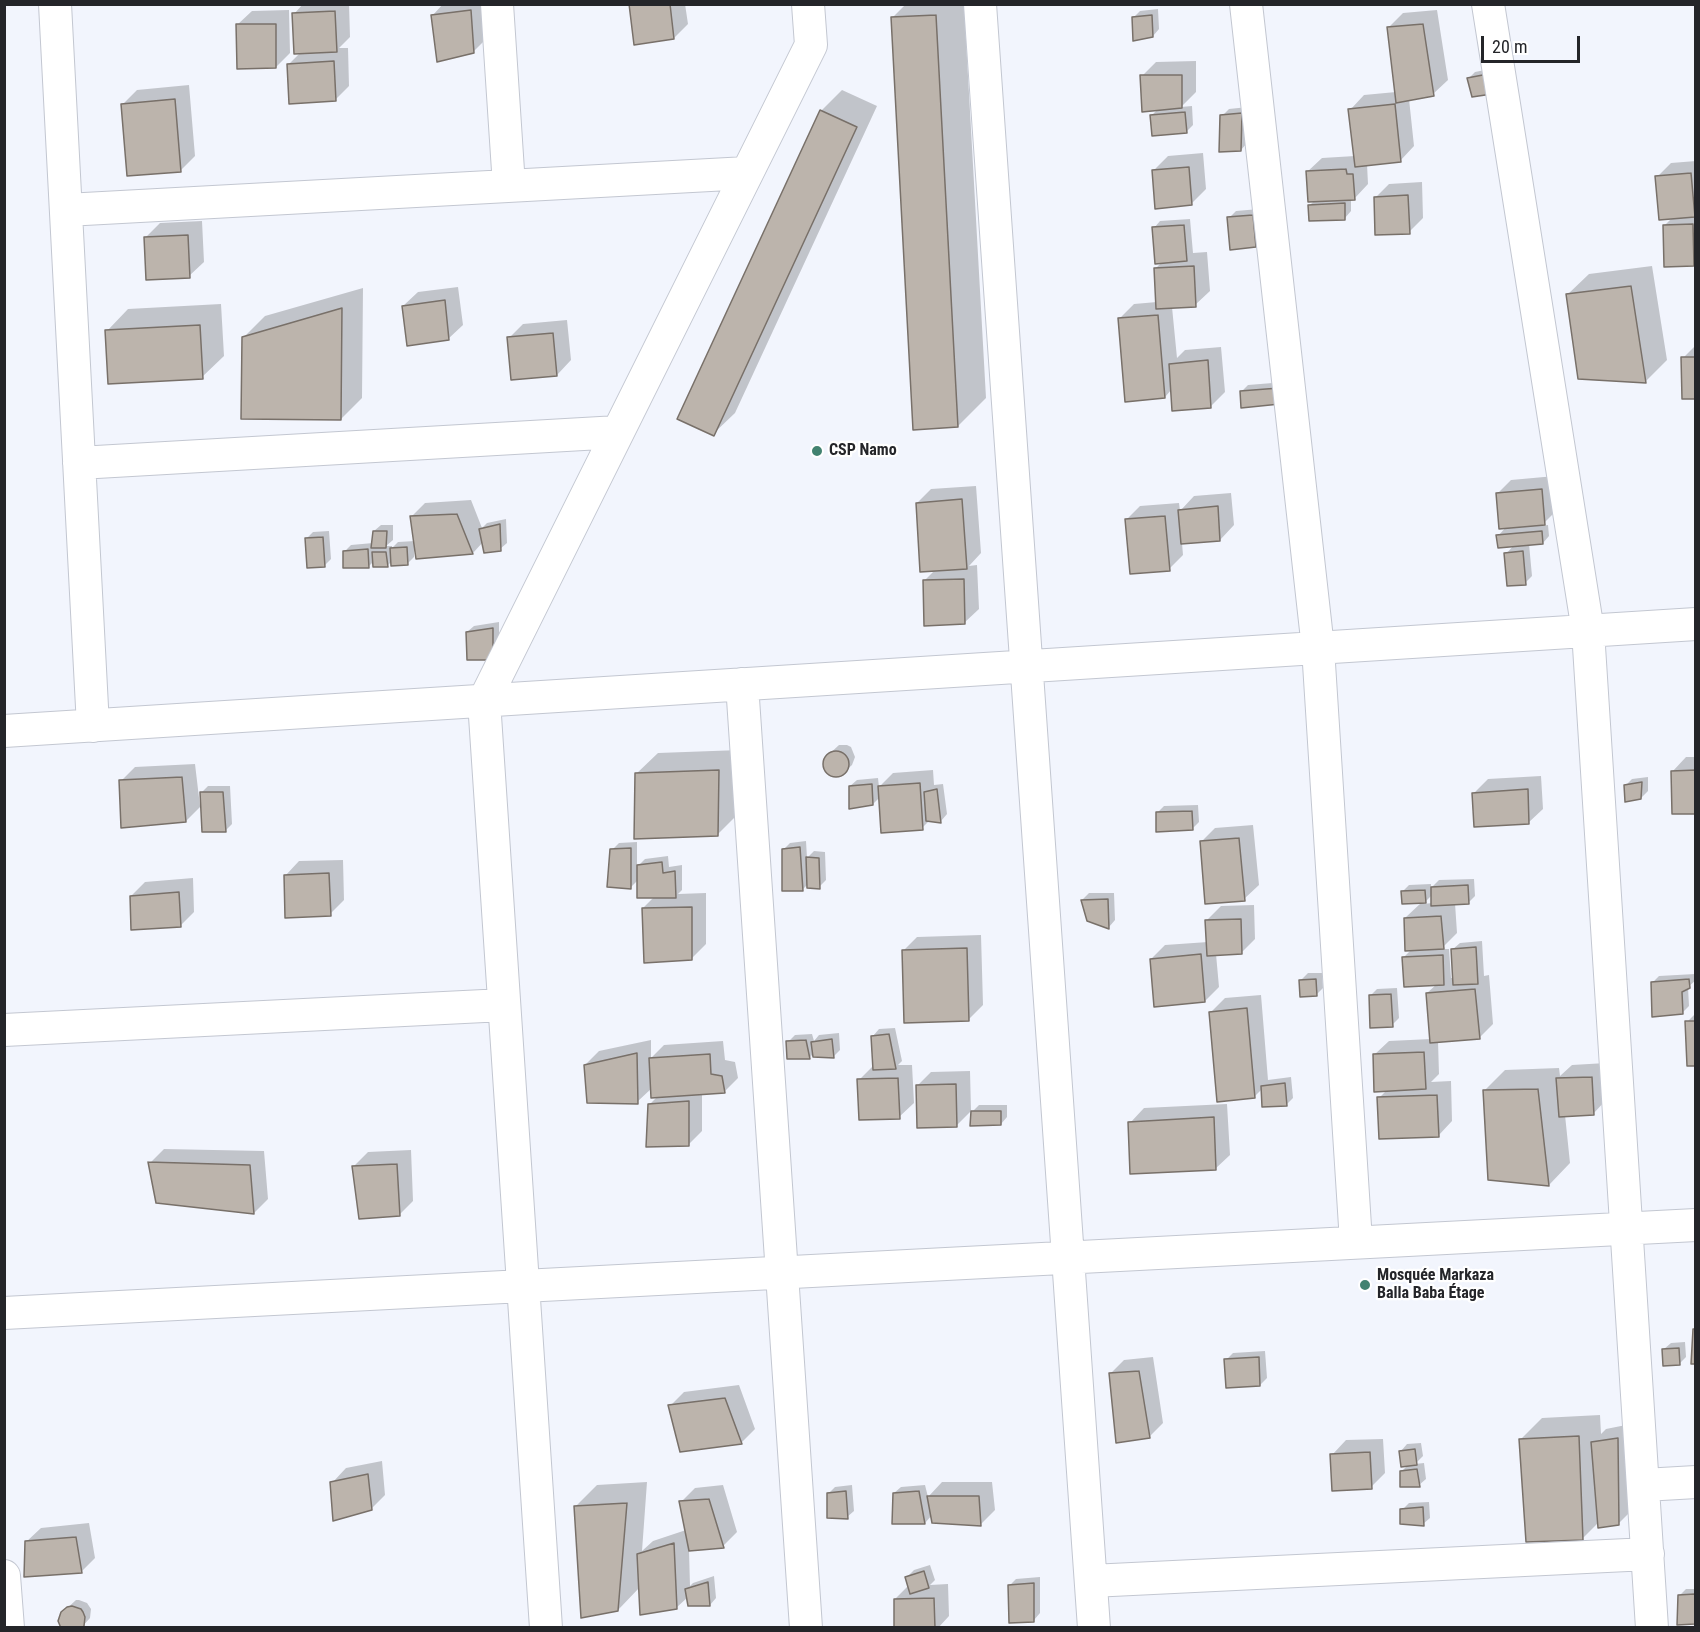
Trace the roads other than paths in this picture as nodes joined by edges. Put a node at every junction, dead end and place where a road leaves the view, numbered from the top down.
1 (55, 4) edge
2 (497, 4) edge
3 (808, 4) edge
4 (980, 4) edge
5 (1246, 4) edge
6 (1488, 4) edge
7 (747, 173) junction
8 (509, 186) junction
9 (66, 210) junction
10 (618, 432) junction
11 (79, 463) junction
12 (1695, 624) edge
13 (1588, 631) junction
14 (1318, 648) junction
15 (1026, 666) junction
16 (742, 684) junction
17 (484, 701) junction
18 (93, 726) junction
19 (4, 731) edge
20 (504, 1005) junction
21 (4, 1030) edge
22 (1695, 1226) edge
23 (1627, 1229) junction
24 (1356, 1242) junction
25 (1068, 1258) junction
26 (782, 1273) junction
27 (523, 1286) junction
28 (4, 1313) edge
29 (1695, 1482) edge
30 (1644, 1485) junction
31 (1648, 1554) junction
32 (4, 1576) edge
33 (1091, 1581) junction
34 (8, 1628) edge
35 (546, 1628) edge
36 (806, 1628) edge
37 (1094, 1628) edge
38 (1653, 1628) edge

1 - 9 street
2 - 8 street
3 - 7 street
4 - 15 street
5 - 14 street
6 - 13 street
7 - 8 street
7 - 10 street
8 - 9 street
9 - 11 street
10 - 11 street
10 - 17 street
11 - 18 street
12 - 13 street
13 - 14 street
13 - 23 street
14 - 15 street
14 - 24 street
15 - 16 street
15 - 25 street
16 - 17 street
16 - 26 street
17 - 18 street
17 - 20 street
18 - 19 street
20 - 21 street
20 - 27 street
22 - 23 street
23 - 24 street
23 - 30 street
24 - 25 street
25 - 26 street
25 - 33 street
26 - 27 street
26 - 36 street
27 - 28 street
27 - 35 street
29 - 30 street
30 - 31 street
31 - 33 street
31 - 38 street
32 - 34 street
33 - 37 street

